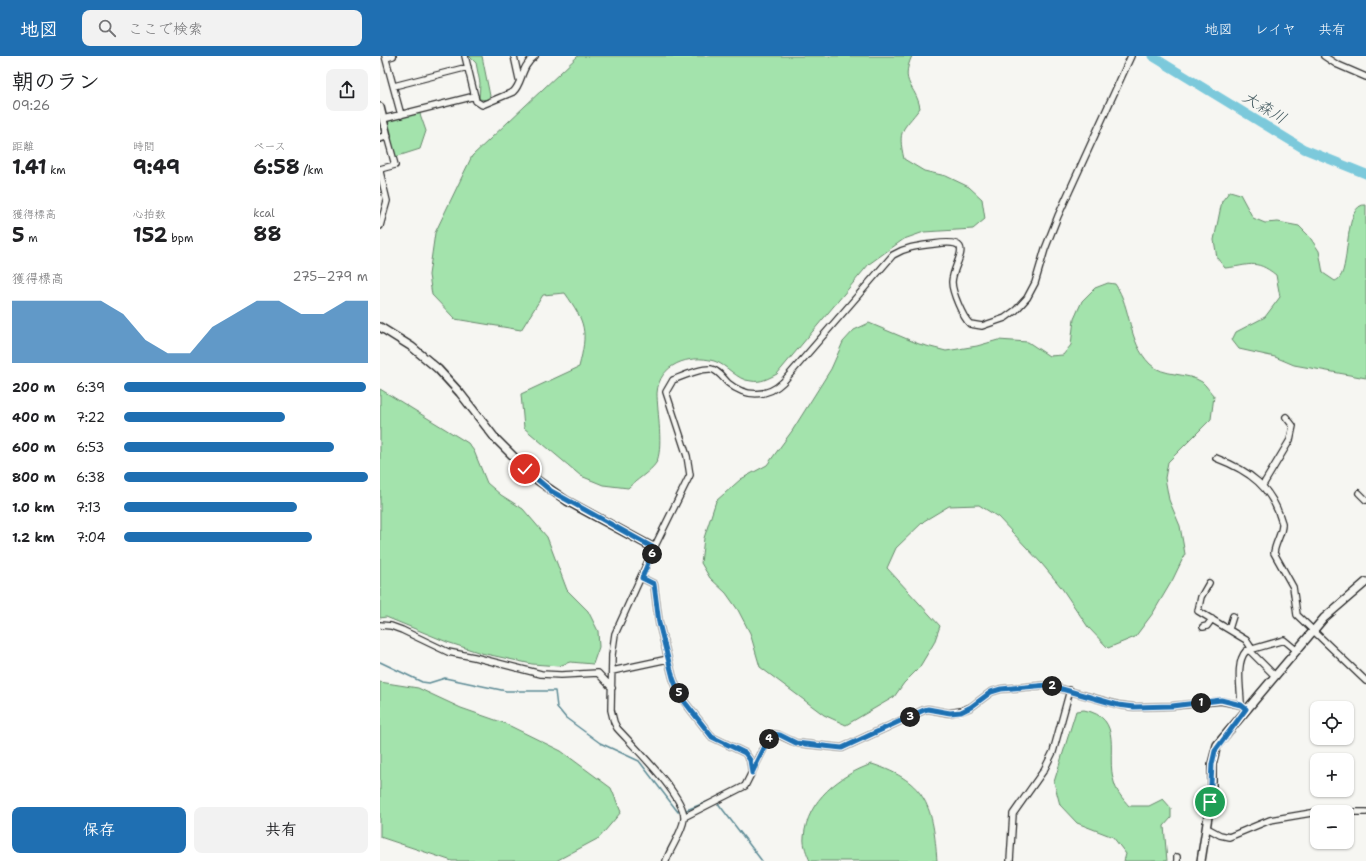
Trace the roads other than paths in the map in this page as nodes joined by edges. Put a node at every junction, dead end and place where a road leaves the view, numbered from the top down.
1 (393, 56) edge
2 (465, 56) edge
3 (514, 56) edge
4 (535, 56) edge
5 (1131, 56) edge
6 (1324, 56) edge
7 (386, 57) edge
8 (468, 67) junction
9 (1366, 77) edge
10 (519, 80) junction
11 (394, 86) junction
12 (475, 96) junction
13 (380, 107) edge
14 (401, 115) junction
15 (383, 119) junction
16 (384, 137) edge
17 (380, 169) edge
18 (380, 172) edge
19 (383, 195) edge
20 (380, 226) edge
21 (380, 327) edge
22 (1286, 417) dead end
23 (1216, 458) dead end
24 (1263, 485) junction
25 (1359, 493) dead end
26 (1366, 500) edge
27 (654, 548) junction
28 (642, 578) junction
29 (1366, 582) edge
30 (1209, 583) dead end
31 (1233, 616) dead end
32 (1212, 619) junction
33 (380, 626) edge
34 (1203, 627) dead end
35 (1229, 629) junction
36 (1313, 630) junction
37 (1251, 649) junction
38 (1296, 650) junction
39 (668, 659) junction
40 (612, 671) junction
41 (1275, 676) junction
42 (1366, 681) edge
43 (612, 688) junction
44 (1070, 690) junction
45 (1244, 707) junction
46 (752, 773) junction
47 (1354, 812) edge
48 (1366, 812) edge
49 (1310, 813) edge
50 (684, 817) junction
51 (1207, 828) junction
52 (1200, 860) edge
53 (666, 861) edge
54 (1010, 861) edge

1 - 7 street
2 - 8 street
3 - 10 street
4 - 10 street
5 - 27 street
6 - 9 street
7 - 11 street
8 - 11 street
8 - 12 street
10 - 12 street
11 - 14 street
12 - 14 street
13 - 15 street
14 - 15 street
15 - 16 street
16 - 17 street
18 - 19 street
19 - 20 street
21 - 27 street
22 - 24 street
23 - 24 street
24 - 36 street
25 - 26 street
27 - 28 street
28 - 39 street
28 - 40 street
29 - 36 street
30 - 32 street
31 - 35 street
32 - 34 street
32 - 35 street
33 - 43 street
35 - 37 street
36 - 38 street
36 - 42 street
37 - 38 street
37 - 41 street
37 - 45 street
38 - 41 street
39 - 40 street
39 - 46 street
40 - 43 street
41 - 45 street
43 - 50 street
44 - 45 street
44 - 46 street
44 - 54 street
45 - 51 street
46 - 50 street
47 - 48 street
49 - 51 street
50 - 53 street
51 - 52 street

